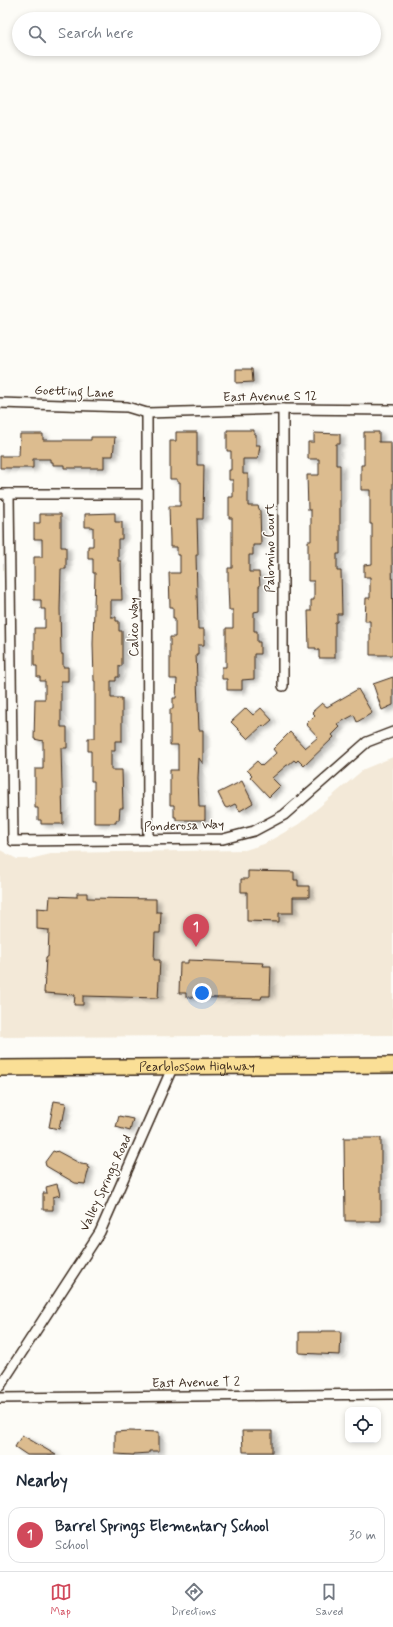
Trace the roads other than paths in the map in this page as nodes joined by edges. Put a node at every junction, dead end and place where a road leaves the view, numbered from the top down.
1 (0, 403) edge
2 (283, 409) junction
3 (393, 410) edge
4 (147, 413) junction
5 (5, 494) edge
6 (146, 494) junction
7 (283, 686) dead end
8 (393, 732) edge
9 (148, 840) junction
10 (393, 1065) edge
11 (173, 1066) junction
12 (0, 1068) edge
13 (0, 1386) edge
14 (393, 1394) edge
15 (0, 1398) edge

1 - 4 street, Goetting Lane
2 - 3 street, East Avenue S 12
2 - 4 street, East Avenue S 12
2 - 7 street, Palomino Court
4 - 6 street, Calico Way
5 - 6 street
5 - 9 street, Ponderosa Way
6 - 9 street, Calico Way
8 - 9 street, Ponderosa Way
10 - 11 main road, Pearblossom Highway
11 - 12 main road, Pearblossom Highway
11 - 13 street, Valley Springs Road
14 - 15 street, East Avenue T 2

